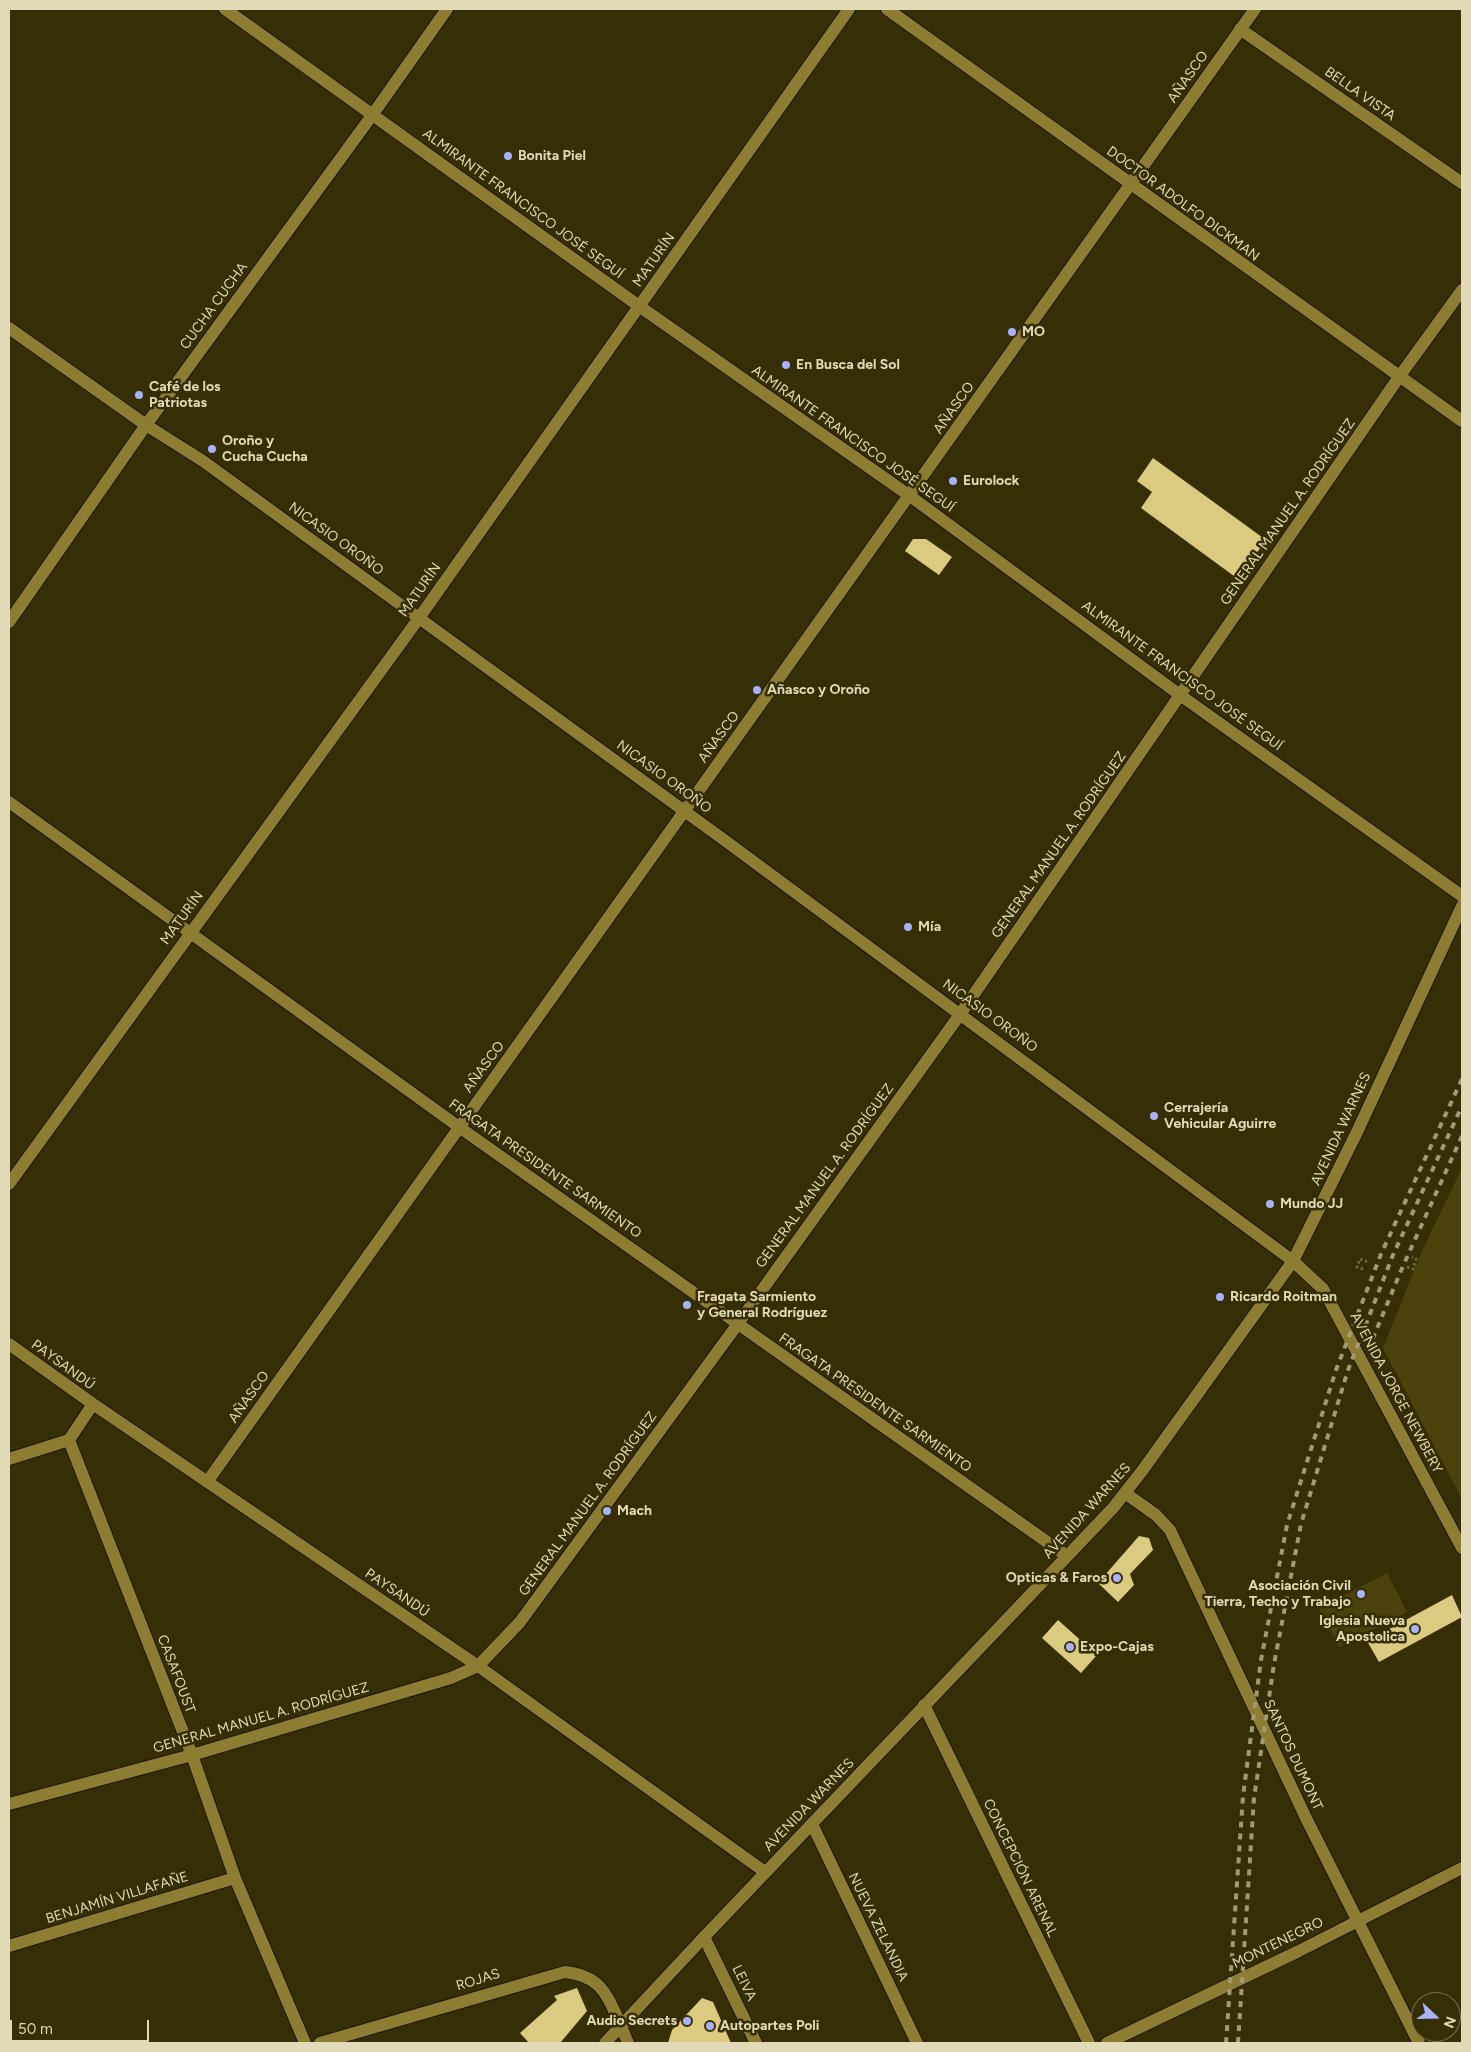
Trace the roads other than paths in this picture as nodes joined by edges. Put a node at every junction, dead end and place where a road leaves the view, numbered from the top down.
1 (225, 9) edge
2 (447, 9) edge
3 (849, 9) edge
4 (887, 9) edge
5 (1255, 9) edge
6 (1240, 29) junction
7 (374, 114) junction
8 (1462, 183) edge
9 (1130, 185) junction
10 (1462, 290) edge
11 (639, 306) junction
12 (9, 328) edge
13 (1399, 377) junction
14 (1462, 421) edge
15 (146, 425) junction
16 (910, 496) junction
17 (419, 618) junction
18 (9, 622) edge
19 (1180, 695) junction
20 (9, 802) edge
21 (686, 811) junction
22 (1462, 896) edge
23 (1462, 906) edge
24 (190, 931) junction
25 (960, 1013) junction
26 (459, 1127) junction
27 (9, 1184) edge
28 (1293, 1261) junction
29 (737, 1325) junction
30 (9, 1344) edge
31 (93, 1404) junction
32 (69, 1440) junction
33 (9, 1459) edge
34 (206, 1482) junction
35 (1125, 1493) junction
36 (1462, 1548) edge
37 (1067, 1556) junction
38 (478, 1666) junction
39 (924, 1705) junction
40 (192, 1755) junction
41 (9, 1804) edge
42 (812, 1824) junction
43 (1462, 1868) edge
44 (765, 1872) junction
45 (235, 1878) junction
46 (1358, 1920) junction
47 (704, 1937) junction
48 (9, 1946) edge
49 (622, 2026) junction
50 (305, 2043) edge
51 (320, 2043) edge
52 (605, 2043) edge
53 (628, 2043) edge
54 (756, 2043) edge
55 (917, 2043) edge
56 (1089, 2043) edge
57 (1107, 2043) edge
58 (1419, 2043) edge

1 - 7 street, ALMIRANTE FRANCISCO JOSÉ SEGUÍ
2 - 7 street, CUCHA CUCHA
3 - 11 street, MATURÍN
4 - 9 street, DOCTOR ADOLFO DICKMAN
5 - 6 street, AÑASCO
6 - 8 street, BELLA VISTA
6 - 9 street, AÑASCO
7 - 11 street, ALMIRANTE FRANCISCO JOSÉ SEGUÍ
7 - 15 street, CUCHA CUCHA
9 - 13 street, DOCTOR ADOLFO DICKMAN
9 - 16 street, AÑASCO
10 - 13 street, GENERAL MANUEL A. RODRÍGUEZ
11 - 16 street, ALMIRANTE FRANCISCO JOSÉ SEGUÍ
11 - 17 street, MATURÍN
12 - 15 street, NICASIO OROÑO
13 - 14 street, DOCTOR ADOLFO DICKMAN
13 - 19 street, GENERAL MANUEL A. RODRÍGUEZ
15 - 17 street, NICASIO OROÑO
15 - 18 street, CUCHA CUCHA
16 - 19 street, ALMIRANTE FRANCISCO JOSÉ SEGUÍ
16 - 21 street, AÑASCO
17 - 21 street, NICASIO OROÑO
17 - 24 street, MATURÍN
19 - 22 street, ALMIRANTE FRANCISCO JOSÉ SEGUÍ
19 - 25 street, GENERAL MANUEL A. RODRÍGUEZ
20 - 24 street, FRAGATA PRESIDENTE SARMIENTO
21 - 25 street, NICASIO OROÑO
21 - 26 street, AÑASCO
23 - 28 street, AVENIDA WARNES
24 - 26 street, FRAGATA PRESIDENTE SARMIENTO
24 - 27 street, MATURÍN
25 - 28 street, NICASIO OROÑO
25 - 29 street, GENERAL MANUEL A. RODRÍGUEZ
26 - 29 street, FRAGATA PRESIDENTE SARMIENTO
26 - 34 street, AÑASCO
28 - 35 street, AVENIDA WARNES
28 - 36 street, AVENIDA JORGE NEWBERY
29 - 37 street, FRAGATA PRESIDENTE SARMIENTO
29 - 38 street, GENERAL MANUEL A. RODRÍGUEZ
30 - 31 street, PAYSANDÚ
31 - 32 street
31 - 34 street, PAYSANDÚ
32 - 33 street
32 - 40 street, CASAFOUST
34 - 38 street, PAYSANDÚ
35 - 37 street, AVENIDA WARNES
35 - 46 street, SANTOS DUMONT
37 - 39 street, AVENIDA WARNES
38 - 40 street, GENERAL MANUEL A. RODRÍGUEZ
38 - 44 street, PAYSANDÚ
39 - 42 street, AVENIDA WARNES
39 - 56 street, CONCEPCIÓN ARENAL
40 - 41 street, GENERAL MANUEL A. RODRÍGUEZ
40 - 45 street, CASAFOUST
42 - 44 street, AVENIDA WARNES
42 - 55 street, NUEVA ZELANDIA
43 - 46 street, MONTENEGRO
44 - 47 street, AVENIDA WARNES
45 - 48 street, BENJAMÍN VILLAFAÑE
45 - 50 street, CASAFOUST
46 - 57 street, MONTENEGRO
46 - 58 street, SANTOS DUMONT
47 - 49 street, AVENIDA WARNES
47 - 54 street, LEIVA
49 - 51 street, ROJAS
49 - 52 street, AVENIDA WARNES
49 - 53 street, ROJAS

